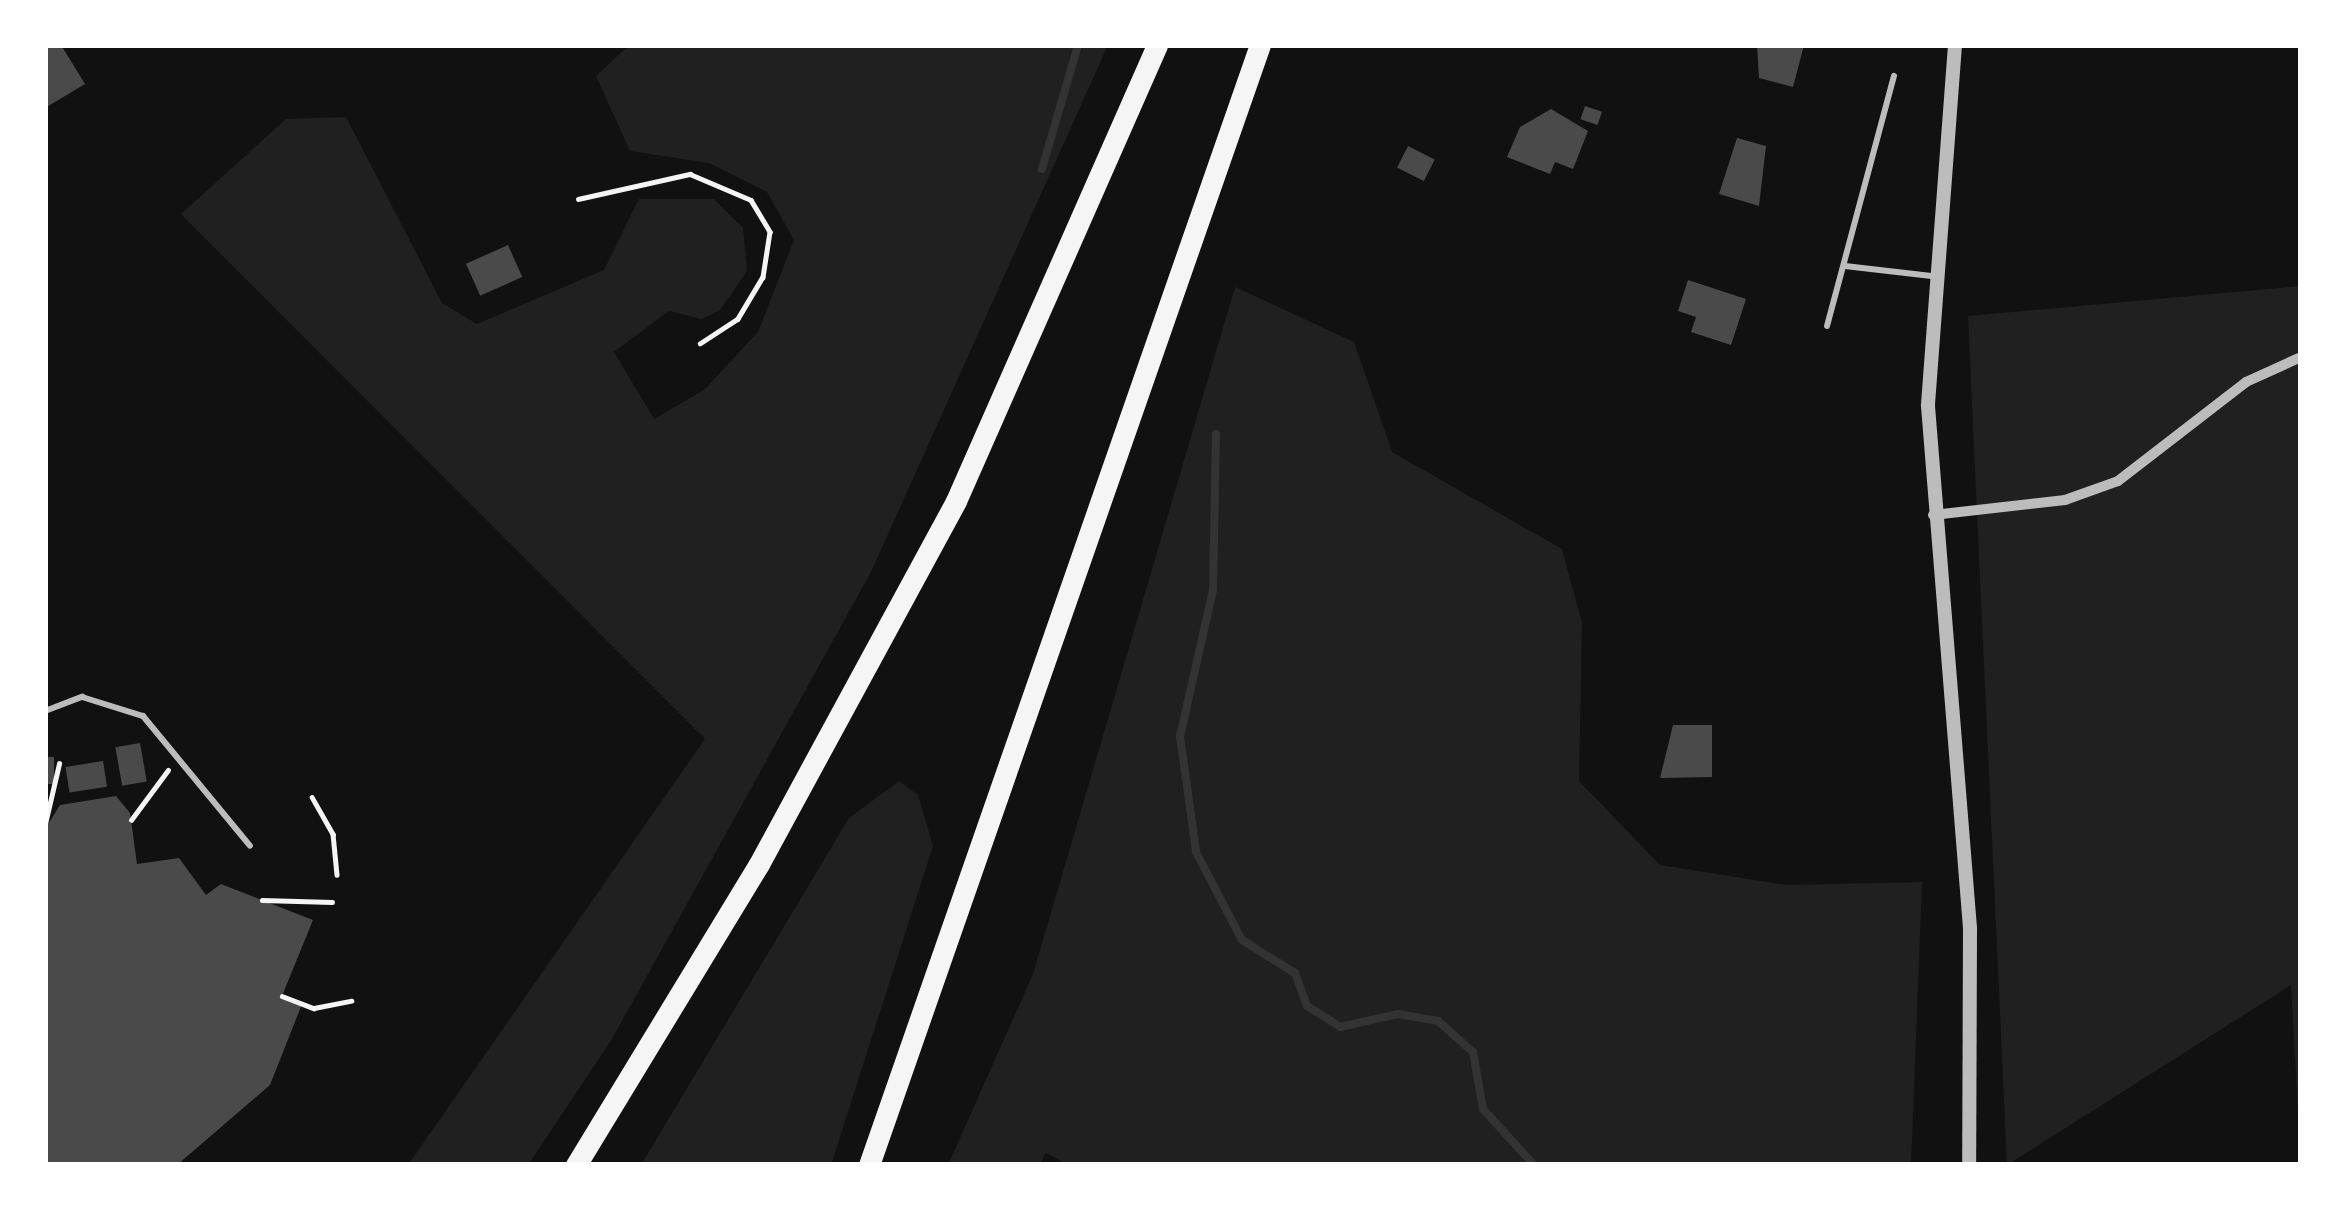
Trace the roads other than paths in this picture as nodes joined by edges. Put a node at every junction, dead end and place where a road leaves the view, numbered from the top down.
1 (1157, 45) edge
2 (1260, 45) edge
3 (1955, 45) edge
4 (1894, 76) dead end
5 (1843, 266) junction
6 (1931, 276) junction
7 (1827, 326) dead end
8 (2301, 356) edge
9 (1933, 515) junction
10 (45, 711) edge
11 (250, 845) dead end
12 (576, 1165) edge
13 (869, 1165) edge
14 (1970, 1165) edge

1 - 12 highway
2 - 13 highway
3 - 6 street
4 - 5 lane
5 - 6 lane
5 - 7 lane
6 - 9 street
8 - 9 street
9 - 14 street
10 - 11 lane

